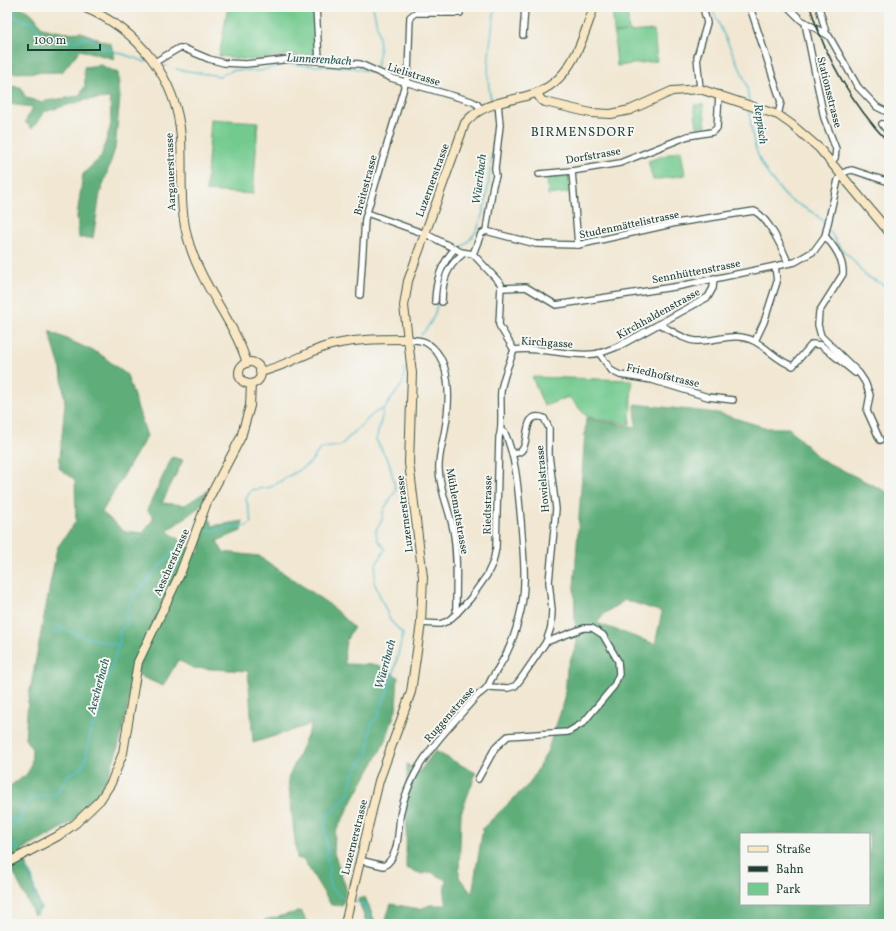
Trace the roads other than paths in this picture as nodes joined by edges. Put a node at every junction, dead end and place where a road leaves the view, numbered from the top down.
1 (83, 7) edge
2 (316, 7) edge
3 (525, 7) edge
4 (594, 7) edge
5 (703, 7) edge
6 (750, 7) edge
7 (788, 7) edge
8 (819, 7) edge
9 (460, 13) dead end
10 (805, 23) junction
11 (826, 33) junction
12 (523, 35) dead end
13 (320, 60) junction
14 (155, 62) junction
15 (405, 83) junction
16 (700, 88) junction
17 (537, 93) junction
18 (720, 94) junction
19 (494, 104) junction
20 (480, 108) junction
21 (889, 113) edge
22 (778, 116) junction
23 (882, 124) dead end
24 (889, 133) edge
25 (831, 162) junction
26 (572, 172) junction
27 (539, 174) dead end
28 (841, 174) junction
29 (889, 182) edge
30 (367, 213) junction
31 (486, 231) junction
32 (889, 232) edge
33 (424, 233) junction
34 (825, 234) junction
35 (578, 246) junction
36 (459, 251) junction
37 (473, 254) junction
38 (788, 263) junction
39 (776, 266) junction
40 (714, 278) junction
41 (502, 288) junction
42 (360, 295) dead end
43 (434, 301) dead end
44 (442, 302) dead end
45 (659, 324) junction
46 (407, 339) junction
47 (755, 341) junction
48 (514, 350) junction
49 (599, 353) junction
50 (248, 363) junction
51 (260, 372) junction
52 (856, 374) dead end
53 (251, 384) junction
54 (733, 400) dead end
55 (502, 431) junction
56 (880, 440) dead end
57 (513, 454) junction
58 (457, 613) junction
59 (421, 623) junction
60 (546, 642) junction
61 (487, 687) junction
62 (478, 779) dead end
63 (359, 860) junction
64 (7, 863) edge
65 (345, 924) edge

1 - 14 main road, Aargauerstrasse
2 - 13 street
3 - 12 street
4 - 17 main road
5 - 16 street
6 - 22 street
7 - 10 street
8 - 11 street
9 - 15 street, Breitestrasse
10 - 11 street
10 - 25 street, Stationsstrasse
11 - 21 street
13 - 14 street, Lielistrasse
13 - 15 street, Lielistrasse
14 - 50 main road, Aargauerstrasse
15 - 20 street, Lielistrasse
15 - 30 street, Breitestrasse
16 - 17 main road
16 - 18 main road
17 - 19 main road
18 - 22 main road
18 - 26 street, Dorfstrasse
19 - 20 main road
19 - 31 street
20 - 33 main road, Luzernerstrasse
22 - 25 main road
23 - 24 street
25 - 28 main road
26 - 27 street, Dorfstrasse
26 - 35 street
28 - 29 street
28 - 32 main road
28 - 34 street, Sennhüttenstrasse
30 - 33 street
30 - 42 street, Breitestrasse
31 - 35 street, Studenmättelistrasse
31 - 37 street
33 - 36 street
33 - 46 main road, Luzernerstrasse
34 - 38 street, Sennhüttenstrasse
34 - 56 street
35 - 38 street, Studenmättelistrasse
36 - 37 street
36 - 43 street
36 - 44 street
37 - 41 street
38 - 39 street, Sennhüttenstrasse
39 - 40 street, Sennhüttenstrasse
39 - 47 street
40 - 41 street, Sennhüttenstrasse
40 - 45 street, Kirchhaldenstrasse
41 - 48 street, Kirchgasse
45 - 47 street
45 - 49 street, Kirchhaldenstrasse
46 - 51 main road
46 - 58 street, Mühlemattstrasse
46 - 59 main road, Luzernerstrasse
47 - 52 street
48 - 49 street, Kirchgasse
48 - 55 street, Riedtstrasse
49 - 54 street, Friedhofstrasse
50 - 51 main road
50 - 53 main road
51 - 53 main road
53 - 64 main road, Aescherstrasse
55 - 57 street, Ruggenstrasse
55 - 58 street, Riedtstrasse
57 - 60 street, Howielstrasse
57 - 61 street, Ruggenstrasse
58 - 59 street, Riedtstrasse
59 - 63 main road, Luzernerstrasse
60 - 61 street
60 - 62 street
61 - 63 street, Ruggenstrasse
63 - 65 main road, Luzernerstrasse

